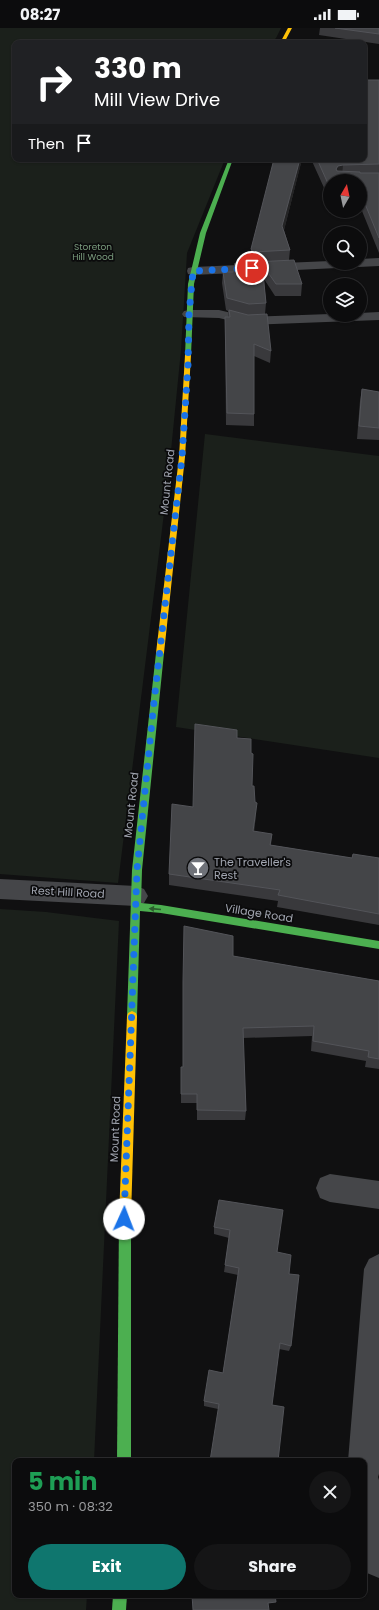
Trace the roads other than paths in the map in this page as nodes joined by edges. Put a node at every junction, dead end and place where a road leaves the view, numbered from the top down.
1 (290, 28) edge
2 (284, 40) edge
3 (230, 162) edge
4 (379, 262) edge
5 (193, 271) junction
6 (189, 314) junction
7 (367, 316) edge
8 (379, 316) edge
9 (323, 318) edge
10 (0, 889) edge
11 (136, 901) junction
12 (379, 945) edge
13 (330, 1188) dead end
14 (379, 1195) edge
15 (379, 1269) edge
16 (124, 1458) edge
17 (365, 1458) edge
18 (367, 1543) edge
19 (379, 1561) edge
20 (120, 1598) edge
21 (119, 1610) edge

1 - 2 main road
3 - 5 main road, Mount Road
4 - 5 street
5 - 6 main road, Mount Road
6 - 9 street
6 - 11 main road, Mount Road
7 - 8 street
10 - 11 street, Rest Hill Road
12 -> 11 main road, Village Road
11 - 16 main road, Mount Road
13 - 14 street
15 - 17 street
18 - 19 street
20 - 21 main road

